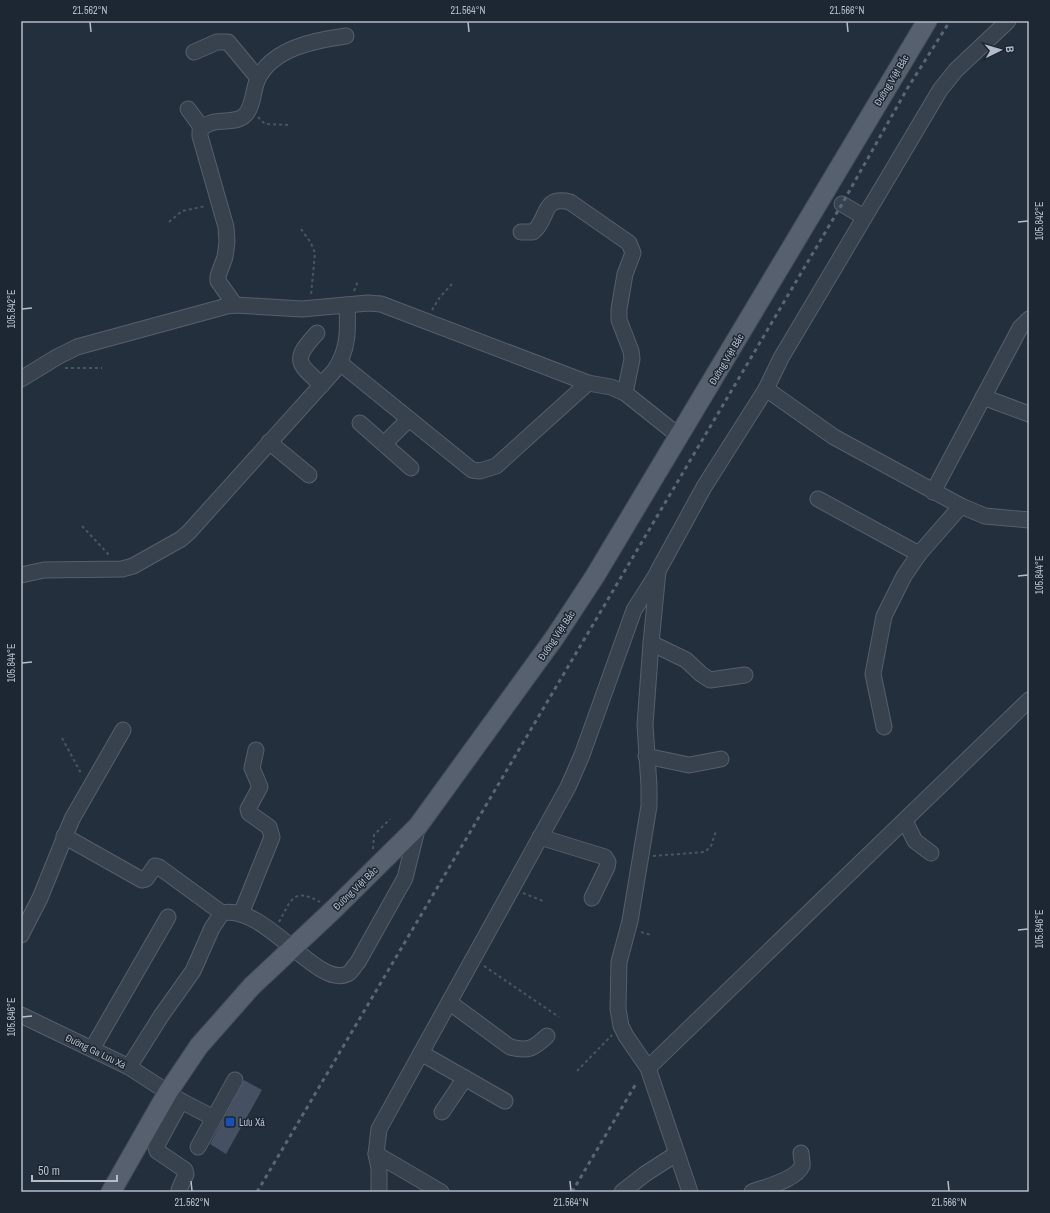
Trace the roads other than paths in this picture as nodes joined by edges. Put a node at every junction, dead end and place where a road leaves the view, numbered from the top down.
1 (927, 21) edge
2 (1008, 21) edge
3 (346, 36) dead end
4 (194, 52) dead end
5 (258, 78) junction
6 (188, 109) dead end
7 (202, 128) junction
8 (842, 204) dead end
9 (864, 217) junction
10 (521, 232) dead end
11 (235, 305) junction
12 (347, 305) junction
13 (1029, 319) edge
14 (317, 333) dead end
15 (340, 363) junction
16 (21, 380) edge
17 (588, 383) junction
18 (322, 385) junction
19 (766, 389) junction
20 (625, 393) junction
21 (983, 397) junction
22 (1029, 414) edge
23 (409, 419) junction
24 (360, 423) dead end
25 (679, 436) junction
26 (269, 442) junction
27 (384, 444) junction
28 (410, 468) dead end
29 (309, 475) dead end
30 (933, 492) junction
31 (818, 499) dead end
32 (961, 506) junction
33 (1029, 520) edge
34 (919, 554) junction
35 (658, 571) junction
36 (21, 575) edge
37 (650, 643) junction
38 (745, 675) dead end
39 (1029, 700) edge
40 (884, 727) dead end
41 (123, 730) dead end
42 (256, 750) dead end
43 (646, 756) junction
44 (721, 759) dead end
45 (905, 821) junction
46 (418, 826) junction
47 (64, 836) junction
48 (540, 837) junction
49 (931, 853) dead end
50 (592, 898) dead end
51 (222, 913) junction
52 (241, 914) junction
53 (168, 917) dead end
54 (21, 935) edge
55 (292, 947) junction
56 (449, 1002) junction
57 (21, 1016) edge
58 (547, 1036) dead end
59 (92, 1049) junction
60 (421, 1053) junction
61 (130, 1067) junction
62 (648, 1068) junction
63 (465, 1078) junction
64 (235, 1080) dead end
65 (175, 1097) junction
66 (505, 1101) dead end
67 (442, 1112) dead end
68 (214, 1118) junction
69 (198, 1147) dead end
70 (801, 1153) dead end
71 (376, 1154) junction
72 (676, 1154) junction
73 (179, 1190) dead end
74 (111, 1192) edge
75 (379, 1192) edge
76 (441, 1192) edge
77 (622, 1192) edge
78 (690, 1192) edge
79 (752, 1192) edge

1 - 25 main road, Đường Việt Bắc
2 - 9 street
3 - 5 street
4 - 5 street
5 - 7 street
6 - 7 street
7 - 11 street
8 - 9 street
9 - 19 street
10 - 20 street
11 - 12 street
11 - 16 street
12 - 15 street
12 - 17 street
13 - 21 street
14 - 18 street
15 - 18 street
15 - 23 street
17 - 20 street
17 - 23 street
18 - 26 street
19 - 30 street
19 - 35 street
20 - 25 street
21 - 22 street
21 - 30 street
23 - 27 street
24 - 27 street
25 - 46 main road, Đường Việt Bắc
26 - 29 street
26 - 36 street
27 - 28 street
30 - 32 street
31 - 34 street
32 - 33 street
32 - 34 street
34 - 40 street
35 - 37 street
35 - 48 street
37 - 38 street
37 - 43 street
39 - 45 street
41 - 47 street
42 - 52 street
43 - 44 street
43 - 62 street
45 - 49 street
45 - 62 street
46 - 55 main road, Đường Việt Bắc
46 - 55 street
47 - 51 street
47 - 54 street
48 - 50 street
48 - 56 street
51 - 52 street
51 - 61 street
52 - 55 street
53 - 59 street
55 - 65 main road, Đường Việt Bắc
56 - 58 street
56 - 60 street
57 - 59 street, Đường Ga Lưu Xá
59 - 61 street, Đường Ga Lưu Xá
60 - 63 street
60 - 71 street
61 - 65 street, Đường Ga Lưu Xá
62 - 72 street
63 - 66 street
63 - 67 street
64 - 68 street
65 - 68 street, Đường Ga Lưu Xá
65 - 73 street
65 - 74 main road, Đường Việt Bắc
68 - 69 street
70 - 79 street
71 - 75 street
71 - 76 street
72 - 77 street
72 - 78 street

